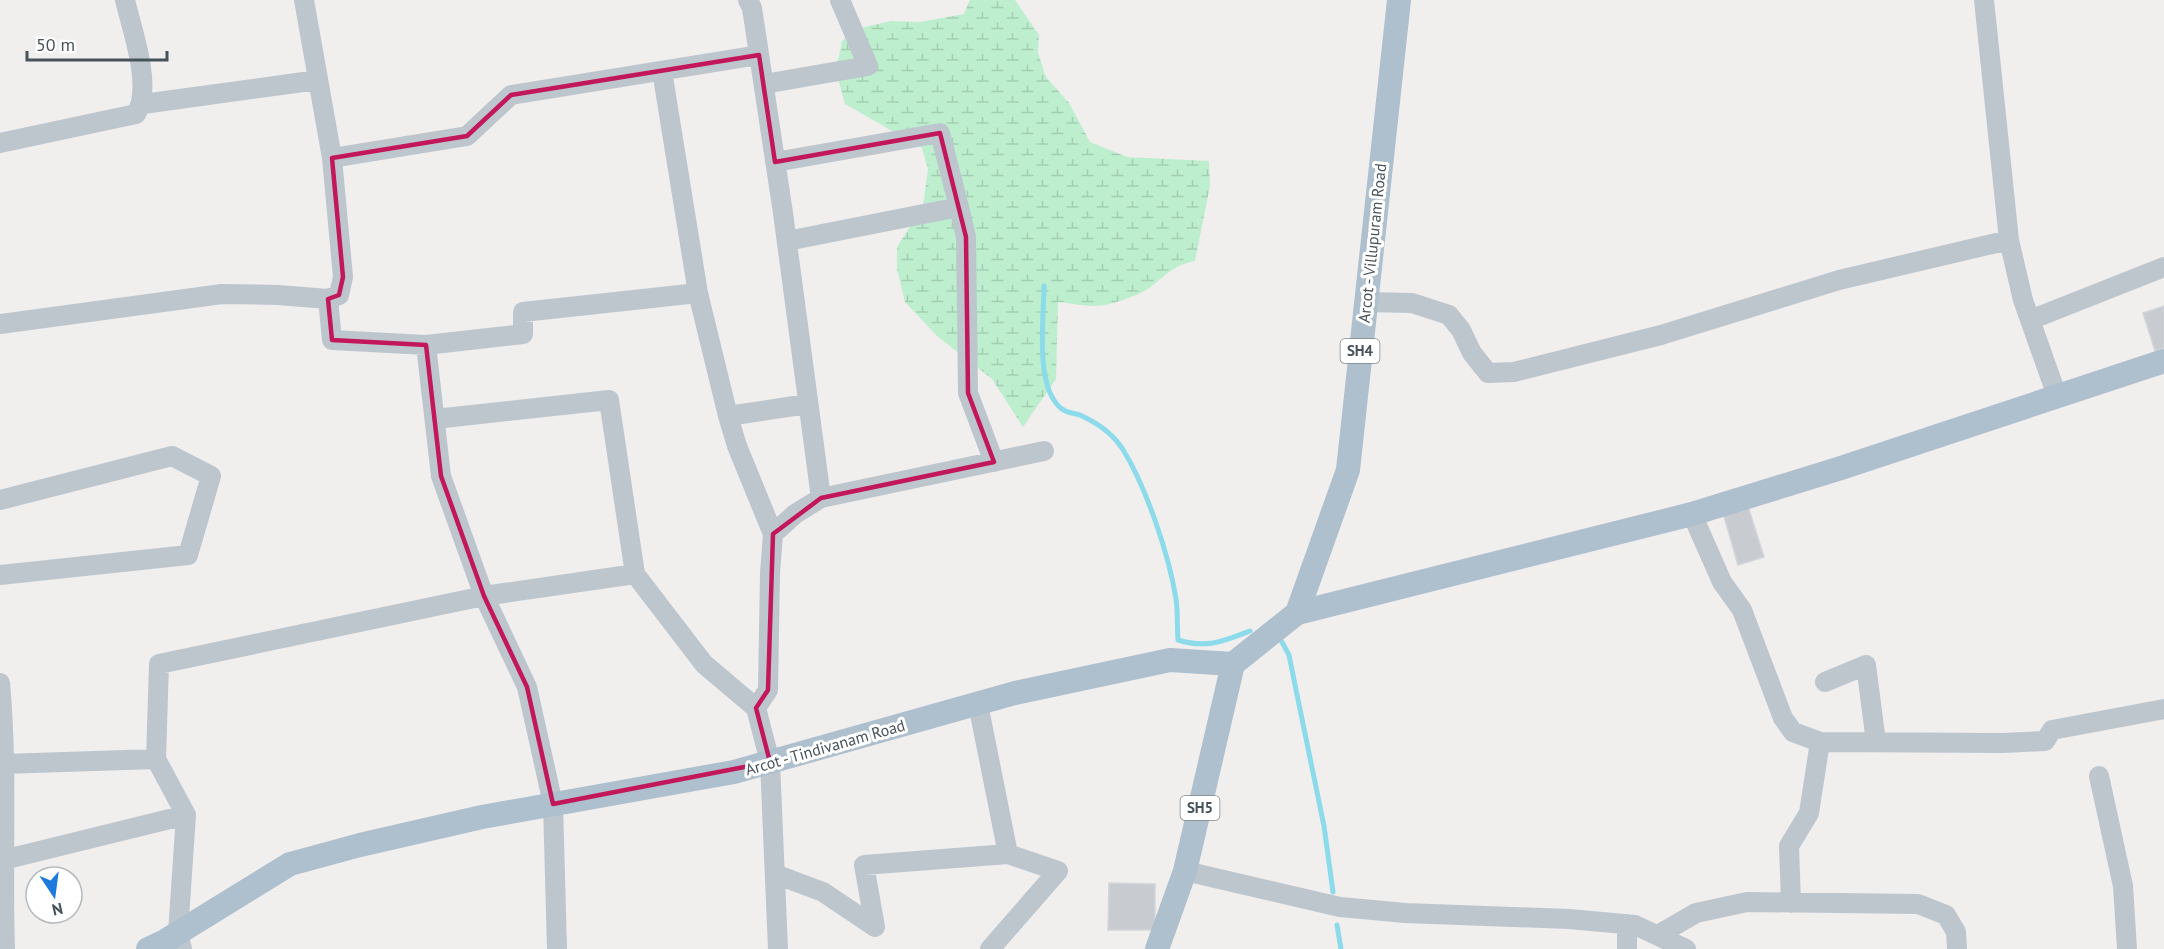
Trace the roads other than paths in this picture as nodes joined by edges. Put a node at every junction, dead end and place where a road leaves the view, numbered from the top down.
1 (125, 0) edge
2 (304, 0) edge
3 (748, 0) edge
4 (840, 0) edge
5 (1398, 0) edge
6 (1984, 0) edge
7 (759, 55) junction
8 (662, 71) junction
9 (318, 80) junction
10 (764, 84) junction
11 (142, 104) junction
12 (0, 143) edge
13 (332, 158) junction
14 (775, 162) junction
15 (959, 207) junction
16 (2009, 240) junction
17 (787, 241) junction
18 (2164, 267) edge
19 (698, 292) junction
20 (328, 299) junction
21 (1366, 302) junction
22 (2030, 320) junction
23 (0, 324) edge
24 (426, 345) junction
25 (2164, 361) edge
26 (2057, 396) junction
27 (807, 404) junction
28 (728, 416) junction
29 (435, 419) junction
30 (1044, 451) dead end
31 (994, 462) junction
32 (821, 498) junction
33 (0, 500) edge
34 (1692, 514) junction
35 (773, 534) junction
36 (635, 573) junction
37 (0, 575) edge
38 (484, 596) junction
39 (1297, 613) junction
40 (1233, 664) junction
41 (1825, 682) dead end
42 (0, 683) edge
43 (978, 704) junction
44 (756, 708) junction
45 (2164, 709) edge
46 (1820, 742) junction
47 (1876, 742) junction
48 (156, 759) junction
49 (770, 762) junction
50 (3, 764) junction
51 (2099, 776) dead end
52 (553, 804) junction
53 (186, 815) junction
54 (1008, 854) junction
55 (3, 860) junction
56 (1185, 871) junction
57 (775, 874) junction
58 (1791, 903) junction
59 (1627, 924) junction
60 (1658, 935) junction
61 (180, 941) edge
62 (5, 949) edge
63 (148, 949) edge
64 (557, 949) edge
65 (778, 949) edge
66 (990, 949) edge
67 (1157, 949) edge
68 (1627, 949) edge
69 (1686, 949) edge
70 (1957, 949) edge
71 (2127, 949) edge

1 - 11 street
2 - 9 street
3 - 7 street
4 - 10 street
5 - 21 main road, Arcot - Villupuram Road / SH4
6 - 16 street
7 - 8 street
7 - 10 street
8 - 13 street
8 - 19 street
9 - 11 street
9 - 13 street
10 - 14 street
11 - 12 street
13 - 20 street
14 - 15 street
14 - 17 street
15 - 17 street
15 - 31 street
16 - 21 street
16 - 22 street
17 - 27 street
18 - 22 street
19 - 24 street
19 - 28 street
20 - 23 street
20 - 24 street
21 - 39 main road, Arcot - Villupuram Road / SH4
22 - 26 street
24 - 29 street
25 - 26 main road
26 - 34 main road
27 - 28 street
27 - 32 street
28 - 35 street
29 - 36 street
29 - 38 street
30 - 31 street
31 - 32 street
32 - 35 street
33 - 37 street
34 - 39 main road
34 - 46 street
35 - 44 street
36 - 38 street
36 - 44 street
38 - 48 street
38 - 52 street
39 - 40 main road
40 - 43 main road, Arcot - Tindivanam Road
40 - 56 main road, SH5
41 - 47 street
42 - 50 street
43 - 49 main road, Arcot - Tindivanam Road
43 - 54 street
44 - 49 street
45 - 47 street
46 - 47 street
46 - 58 street
48 - 50 street
48 - 53 street
49 - 52 main road, Arcot - Tindivanam Road
49 - 57 street
50 - 55 street
51 - 71 street
52 - 61 main road, Arcot - Tindivanam Road
52 - 64 street
53 - 55 street
53 - 61 street
54 - 57 street
54 - 66 street
55 - 62 street
56 - 59 street
56 - 67 main road, SH5
57 - 65 street
58 - 60 street
58 - 70 street
59 - 60 street
59 - 68 street
60 - 69 street
61 - 63 main road, Arcot - Tindivanam Road

